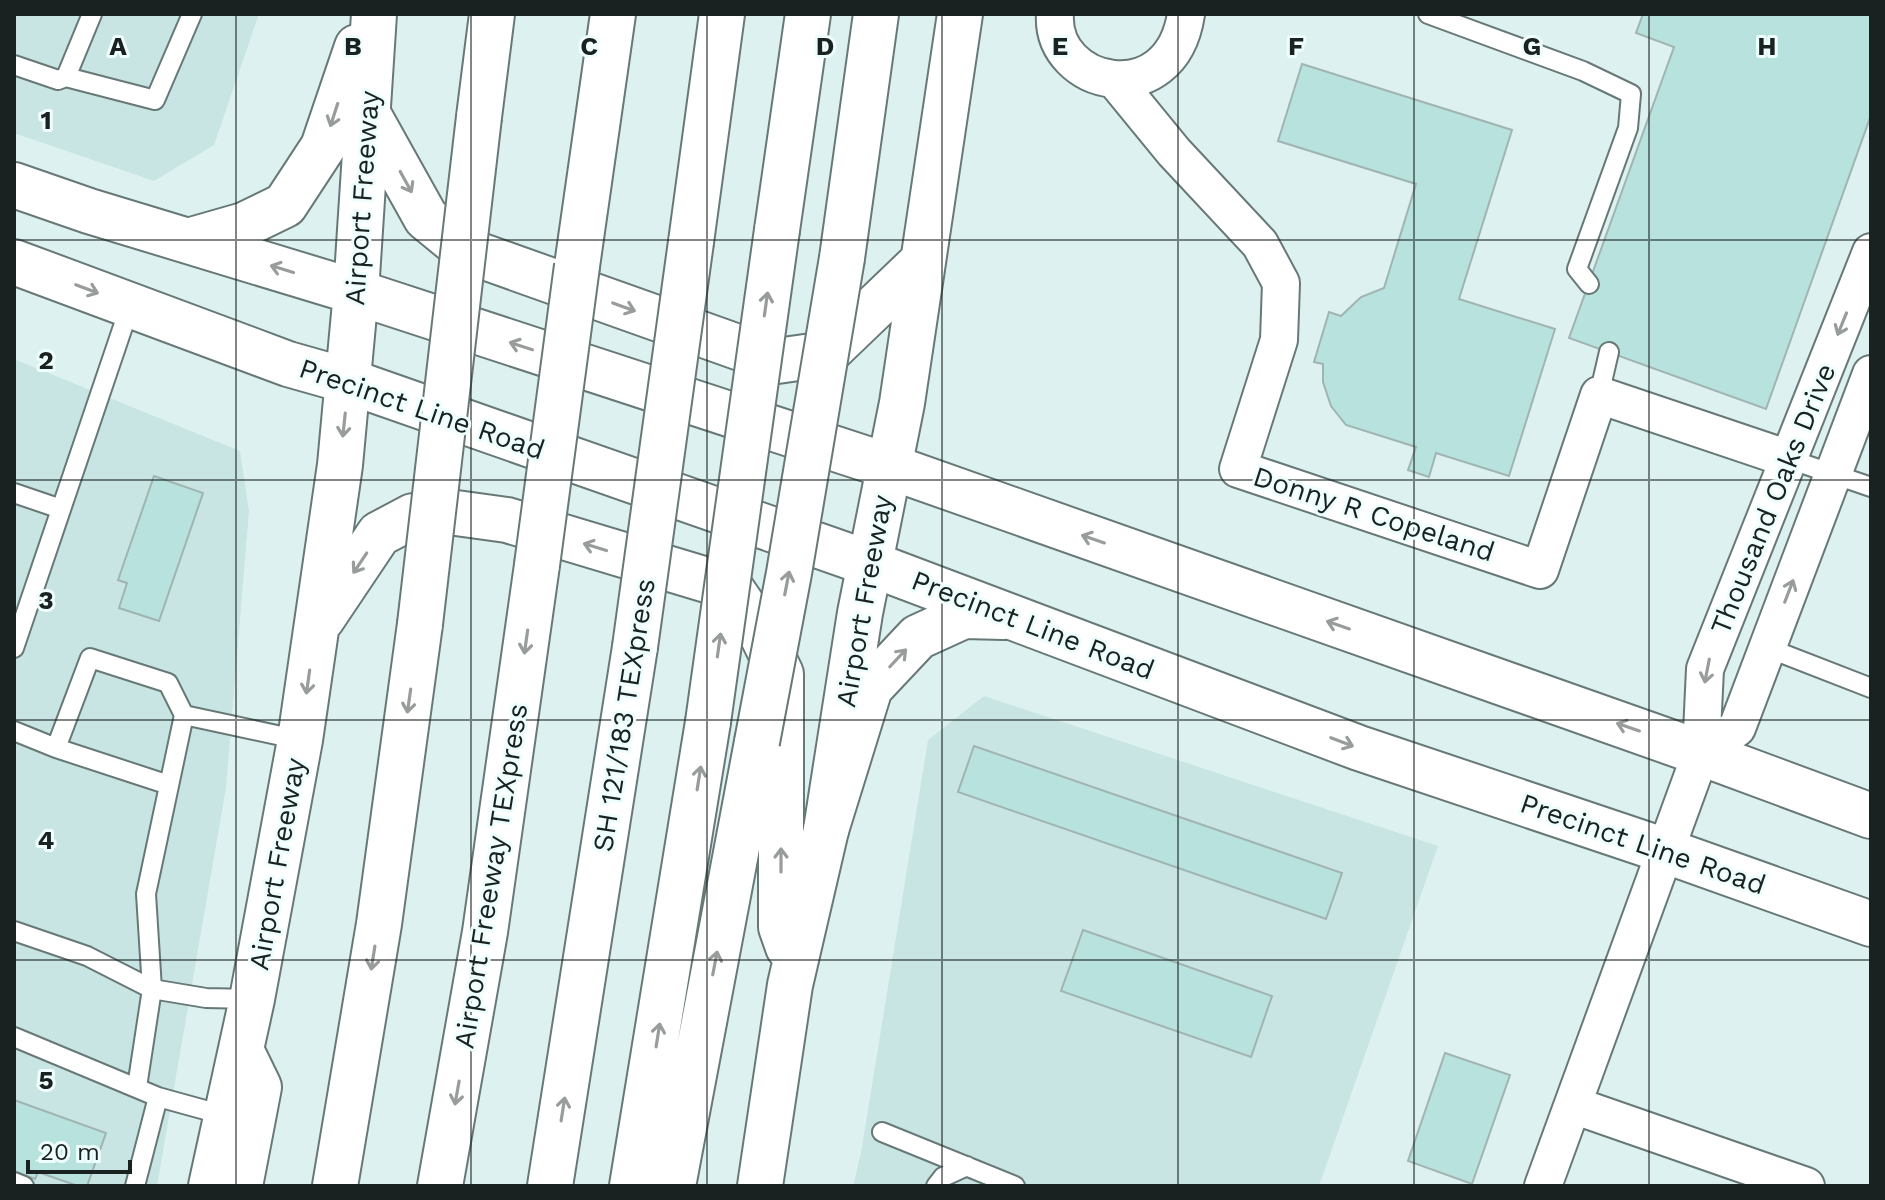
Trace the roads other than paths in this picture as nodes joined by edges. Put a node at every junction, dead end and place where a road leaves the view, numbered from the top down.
1 (92, 14) edge
2 (192, 14) edge
3 (367, 14) edge
4 (374, 14) edge
5 (492, 14) edge
6 (613, 14) edge
7 (722, 14) edge
8 (808, 14) edge
9 (876, 14) edge
10 (960, 14) edge
11 (1055, 14) edge
12 (1186, 14) edge
13 (1428, 14) edge
14 (14, 65) edge
15 (66, 77) junction
16 (1115, 80) junction
17 (368, 114) junction
18 (14, 185) edge
19 (188, 241) junction
20 (1871, 252) edge
21 (923, 261) junction
22 (14, 262) edge
23 (1589, 284) dead end
24 (356, 292) junction
25 (130, 306) junction
26 (1609, 352) dead end
27 (1871, 374) edge
28 (348, 381) junction
29 (1599, 395) junction
30 (1789, 459) junction
31 (888, 466) junction
32 (1833, 474) junction
33 (1871, 487) edge
34 (14, 493) edge
35 (61, 509) junction
36 (871, 564) junction
37 (1013, 618) junction
38 (315, 629) junction
39 (14, 648) edge
40 (1768, 648) junction
41 (1870, 685) edge
42 (184, 715) junction
43 (14, 731) edge
44 (300, 740) junction
45 (56, 748) junction
46 (1701, 753) junction
47 (169, 785) junction
48 (1871, 816) edge
49 (826, 830) junction
50 (1666, 851) junction
51 (1871, 924) edge
52 (14, 931) edge
53 (795, 964) junction
54 (152, 989) junction
55 (252, 999) junction
56 (17, 1043) edge
57 (242, 1052) junction
58 (137, 1087) junction
59 (158, 1097) junction
60 (1573, 1105) junction
61 (227, 1116) junction
62 (882, 1132) dead end
63 (967, 1166) junction
64 (14, 1182) edge
65 (24, 1186) edge
66 (135, 1186) edge
67 (211, 1186) edge
68 (240, 1186) edge
69 (335, 1186) edge
70 (440, 1186) edge
71 (550, 1186) edge
72 (632, 1186) edge
73 (673, 1186) edge
74 (760, 1186) edge
75 (936, 1186) edge
76 (1015, 1186) edge
77 (1543, 1186) edge
78 (1806, 1186) edge

1 - 15 lane
2 - 15 lane
3 -> 19 main road
4 - 17 main road, Airport Freeway
5 -> 69 main road, bridge
6 -> 70 main road, Airport Freeway TEXpress, bridge
71 -> 7 main road, SH 121/183 TEXpress, bridge
72 -> 8 main road, bridge
73 -> 9 main road, bridge
10 - 21 main road, Airport Freeway
11 - 16 street, Donny R Copeland
12 - 16 street
13 - 23 lane
14 - 15 lane
16 - 29 street, Donny R Copeland
17 -> 21 main road
17 - 24 main road, Airport Freeway
18 - 19 main road
24 -> 19 main road
20 -> 30 street, Thousand Oaks Drive
21 - 31 main road, Airport Freeway
22 -> 25 main road, Precinct Line Road
24 - 28 main road, Airport Freeway
31 -> 24 main road
25 - 28 main road, Precinct Line Road
25 - 35 lane
26 - 29 lane
27 - 32 street, Thousand Oaks Drive
28 - 36 main road, Precinct Line Road
28 -> 38 main road, Airport Freeway
29 - 30 street
30 - 32 lane
30 -> 46 street, Thousand Oaks Drive
31 - 36 main road, Airport Freeway
46 -> 31 main road
32 - 33 lane
40 -> 32 street, Thousand Oaks Drive
34 - 35 lane
35 - 39 lane
36 - 37 main road, Precinct Line Road
36 - 49 main road, Airport Freeway
49 -> 37 main road
37 -> 50 main road, Precinct Line Road
38 -> 44 main road, Airport Freeway
53 -> 38 main road
40 - 41 lane
40 - 46 street, Thousand Oaks Drive
42 - 44 lane
42 - 45 lane
42 - 47 lane
43 - 45 lane
44 - 55 main road, Airport Freeway
45 - 47 lane
46 - 48 main road
46 - 50 street, Thousand Oaks Drive
47 - 54 lane
49 - 53 main road, Airport Freeway
50 - 51 main road, Precinct Line Road
50 - 60 street, Thousand Oaks Drive
52 - 54 lane
53 - 74 main road, Airport Freeway
54 - 55 lane
54 - 58 lane
55 - 57 main road, Airport Freeway
56 - 58 lane
57 - 61 main road, Airport Freeway
57 - 68 main road
58 - 59 lane
59 - 61 lane
59 - 66 lane
60 - 77 street, Thousand Oaks Drive
60 - 78 street
61 - 67 main road, Airport Freeway
62 - 63 lane
63 - 75 lane
63 - 76 lane
64 - 65 lane

